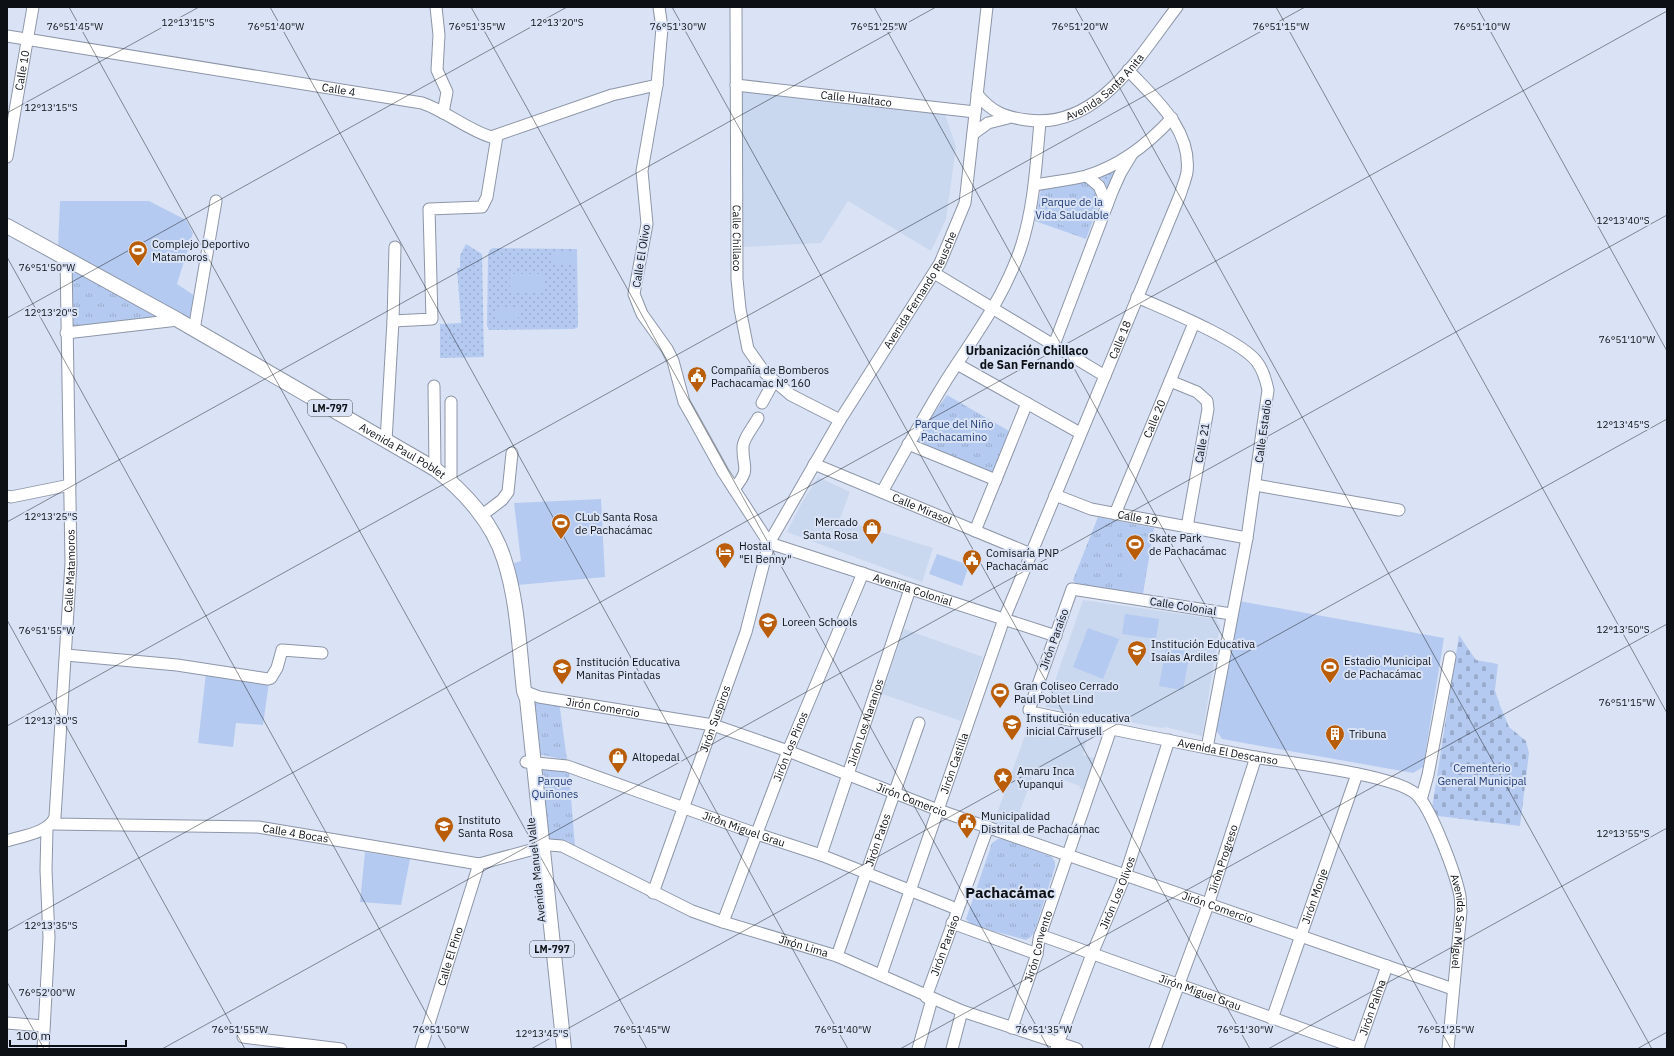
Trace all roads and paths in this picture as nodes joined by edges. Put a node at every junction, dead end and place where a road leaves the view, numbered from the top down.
1 (33, 7) edge
2 (436, 7) edge
3 (659, 7) edge
4 (736, 7) edge
5 (987, 7) edge
6 (1177, 7) edge
7 (7, 36) edge
8 (28, 39) junction
9 (1128, 70) junction
10 (657, 85) junction
11 (736, 85) junction
12 (978, 94) junction
13 (975, 112) junction
14 (443, 113) junction
15 (1008, 118) junction
16 (1172, 118) junction
17 (1040, 122) junction
18 (973, 134) junction
19 (497, 136) junction
20 (1132, 154) junction
21 (7, 157) edge
22 (1087, 176) junction
23 (1034, 185) junction
24 (216, 201) dead end
25 (1107, 205) junction
26 (7, 226) edge
27 (395, 247) dead end
28 (66, 258) junction
29 (934, 273) junction
30 (1137, 297) junction
31 (994, 309) junction
32 (178, 320) junction
33 (393, 321) junction
34 (1194, 323) junction
35 (194, 330) junction
36 (66, 333) junction
37 (1054, 345) junction
38 (956, 364) junction
39 (1105, 376) junction
40 (774, 381) junction
41 (1170, 381) junction
42 (434, 386) dead end
43 (451, 402) dead end
44 (1027, 403) junction
45 (762, 404) dead end
46 (758, 418) dead end
47 (840, 420) junction
48 (1080, 433) junction
49 (386, 441) junction
50 (908, 444) junction
51 (512, 452) dead end
52 (814, 464) junction
53 (435, 469) junction
54 (996, 480) junction
55 (451, 481) junction
56 (1256, 485) junction
57 (70, 486) junction
58 (734, 489) junction
59 (882, 492) junction
60 (1054, 495) junction
61 (7, 496) edge
62 (1399, 510) dead end
63 (1115, 514) junction
64 (481, 516) junction
65 (1187, 527) junction
66 (976, 531) junction
67 (1247, 538) junction
68 (769, 543) junction
69 (1030, 554) junction
70 (863, 573) junction
71 (910, 589) junction
72 (1072, 589) joint
73 (1231, 614) junction
74 (1004, 619) junction
75 (1056, 636) junction
76 (322, 653) dead end
77 (66, 655) junction
78 (1450, 657) dead end
79 (524, 692) junction
80 (1030, 712) joint
81 (919, 723) dead end
82 (713, 725) junction
83 (1111, 729) junction
84 (1169, 740) junction
85 (1208, 748) junction
86 (788, 751) junction
87 (1256, 757) junction
88 (530, 762) junction
89 (1357, 774) junction
90 (848, 775) junction
91 (894, 793) junction
92 (1421, 800) junction
93 (682, 807) junction
94 (938, 810) junction
95 (50, 826) junction
96 (988, 827) junction
97 (757, 834) junction
98 (7, 841) edge
99 (537, 849) junction
100 (1068, 854) junction
101 (821, 855) junction
102 (479, 864) junction
103 (865, 874) junction
104 (1125, 876) junction
105 (910, 890) junction
106 (653, 893) junction
107 (1208, 905) junction
108 (957, 909) junction
109 (723, 922) junction
110 (952, 923) junction
111 (1040, 935) junction
112 (1302, 937) junction
113 (1037, 954) junction
114 (1092, 954) junction
115 (836, 956) junction
116 (1387, 966) junction
117 (880, 975) junction
118 (1178, 985) junction
119 (1453, 989) junction
120 (929, 998) junction
121 (962, 1011) junction
122 (1272, 1019) junction
123 (7, 1023) edge
124 (44, 1026) junction
125 (1012, 1028) junction
126 (243, 1037) dead end
127 (1057, 1046) edge
128 (43, 1049) edge
129 (341, 1049) edge
130 (421, 1049) edge
131 (556, 1049) edge
132 (564, 1049) edge
133 (918, 1049) edge
134 (952, 1049) edge
135 (1077, 1049) edge
136 (1155, 1049) edge
137 (1359, 1049) edge
138 (1448, 1049) edge

1 - 8 street, Calle 10
2 - 14 street
3 - 10 street, Calle El Olivo
4 - 11 street, Calle Chillaco
5 - 12 street, Avenida Fernando Reusche
6 - 9 street, Avenida Santa Anita
7 - 8 street, Calle 4
8 - 14 street, Calle 4
8 - 21 street, Calle 10
9 - 16 street, Calle 18
9 - 17 street, Avenida Santa Anita
10 - 19 street, Calle 4
10 - 58 street, Calle El Olivo
11 - 13 street, Calle Hualtaco
11 - 40 street, Calle Chillaco
12 - 13 street, Avenida Fernando Reusche
12 - 15 street, Avenida Santa Anita
13 - 18 street, Avenida Fernando Reusche
14 - 19 street, Calle 4
15 - 17 street, Avenida Santa Anita
15 - 18 street, Avenida Santa Anita
16 - 20 street
16 - 30 street, Calle 18
17 - 23 street
18 - 29 street, Avenida Fernando Reusche
19 - 33 street
20 - 22 street
20 - 25 street
22 - 23 street
22 - 25 street
23 - 31 street
24 - 35 street
25 - 37 street
26 - 28 main road, Avenida Paul Poblet / LM-797
27 - 33 street
28 - 32 main road, Avenida Paul Poblet / LM-797
28 - 36 street, Calle Matamoros
29 - 31 street
29 - 47 street, Avenida Fernando Reusche
30 - 34 street, Calle Estadio
30 - 39 street, Calle 18
31 - 37 street
31 - 38 street
32 - 35 main road, Avenida Paul Poblet / LM-797
32 - 36 street
33 - 49 street
34 - 41 street, Calle 20
34 - 56 street, Calle Estadio
35 - 49 main road, Avenida Paul Poblet / LM-797
36 - 57 street, Calle Matamoros
37 - 39 street
38 - 44 street
38 - 50 street
39 - 48 street, Calle 18
40 - 45 street
40 - 47 street, Calle Chillaco
41 - 63 street, Calle 20
41 - 65 street, Calle 21
42 - 53 street
43 - 55 street
44 - 48 street
44 - 54 street
46 - 58 street
47 - 52 street, Avenida Fernando Reusche
48 - 60 street, Calle 18
49 - 53 main road, Avenida Paul Poblet / LM-797
50 - 54 street
50 - 59 street
51 - 64 street
52 - 59 street, Calle Mirasol
52 - 68 street, Avenida Fernando Reusche
53 - 55 main road, Avenida Paul Poblet / LM-797
54 - 66 street
55 - 64 main road, Avenida Paul Poblet / LM-797
56 - 62 street
56 - 67 street, Calle Estadio
57 - 61 street
57 - 77 street, Calle Matamoros
58 - 68 street, Calle El Olivo
59 - 66 street, Calle Mirasol
60 - 63 street, Calle 19
60 - 69 street, Calle 18
63 - 65 street, Calle 19
64 - 79 main road, Avenida Paul Poblet / LM-797
65 - 67 street, Calle 19
66 - 69 street, Calle Mirasol
67 - 73 street, Calle Estadio
68 - 70 street, Avenida Colonial
68 - 82 street, Jirón Suspiros
69 - 74 street, Calle 18
70 - 71 street, Avenida Colonial
70 - 86 street, Jirón Los Pinos
71 - 74 street, Avenida Colonial
71 - 90 street, Jirón Los Naranjos
72 - 73 street, Calle Colonial
72 - 75 street, Jirón Paraíso
73 - 85 street, Calle Colonial
74 - 75 street, Avenida Colonial
74 - 94 street, Jirón Castilla
75 - 80 street, Jirón Paraíso
76 - 77 street
77 - 95 street, Calle Matamoros
78 - 92 street
79 - 82 street, Jirón Comercio
79 - 88 main road, Avenida Manuel Valle / LM-797
80 - 83 street, Avenida El Descanso
81 - 91 street, Jirón Patos
82 - 86 street, Jirón Comercio
82 - 93 street, Jirón Suspiros
83 - 84 street, Avenida El Descanso
83 - 100 street, Jirón Convento
84 - 85 street, Avenida El Descanso
84 - 104 street, Jirón Los Olivos
85 - 87 street, Avenida El Descanso
86 - 90 street, Jirón Comercio
86 - 97 street, Jirón Los Pinos
87 - 89 street, Avenida El Descanso
87 - 107 street, Jirón Progreso
88 - 93 street, Jirón Miguel Grau
88 - 99 main road, Avenida Manuel Valle / LM-797
89 - 92 street, Avenida El Descanso
89 - 112 street, Jirón Monje
90 - 91 street, Jirón Comercio
90 - 101 street, Jirón Los Naranjos
91 - 94 street, Jirón Comercio
91 - 103 street, Jirón Patos
92 - 119 street, Avenida San Miguel
93 - 97 street, Jirón Miguel Grau
93 - 106 street, Jirón Suspiros
94 - 96 street, Jirón Comercio
94 - 105 street, Jirón Castilla
95 - 98 street, Calle 4 Bocas
95 - 102 street, Calle 4 Bocas
95 - 124 street, Calle Matamoros
96 - 100 street, Jirón Comercio
96 - 108 street, Jirón Paraíso
97 - 101 street, Jirón Miguel Grau
97 - 109 street, Jirón Los Pinos
99 - 102 street, Calle 4 Bocas
99 - 106 street, Jirón Lima
99 - 131 main road, Avenida Manuel Valle / LM-797
99 - 132 main road, Avenida Manuel Valle / LM-797
100 - 104 street, Jirón Comercio
100 - 111 street, Jirón Convento
101 - 103 street, Jirón Miguel Grau
102 - 130 street, Calle El Pino
103 - 105 street, Jirón Miguel Grau
103 - 115 street, Jirón Patos
104 - 107 street, Jirón Comercio
104 - 114 street, Jirón Los Olivos
105 - 108 street, Jirón Miguel Grau
105 - 117 street, Jirón Castilla
106 - 109 street, Jirón Lima
107 - 112 street, Jirón Comercio
107 - 118 street, Jirón Progreso
108 - 110 street, Jirón Paraíso
109 - 115 street, Jirón Lima
110 - 113 street
110 - 120 street, Jirón Paraíso
111 - 113 street, Jirón Convento
111 - 114 street, Jirón Miguel Grau
112 - 116 street, Jirón Comercio
112 - 122 street, Jirón Monje
113 - 125 street, Jirón Convento
114 - 118 street, Jirón Miguel Grau
114 - 127 street, Jirón Los Olivos
115 - 117 street, Jirón Lima
116 - 119 street, Jirón Comercio
116 - 137 street, Jirón Palma
117 - 120 street, Jirón Lima
118 - 122 street, Jirón Miguel Grau
118 - 136 street, Jirón Progreso
119 - 138 street, Avenida San Miguel
120 - 121 street, Jirón Lima
120 - 133 street, Jirón Paraíso
121 - 125 street, Jirón Lima
121 - 134 street
122 - 137 street, Jirón Miguel Grau
123 - 124 street
124 - 128 street, Calle Matamoros
125 - 127 street, Jirón Lima
126 - 129 street
127 - 135 street, Jirón Lima

